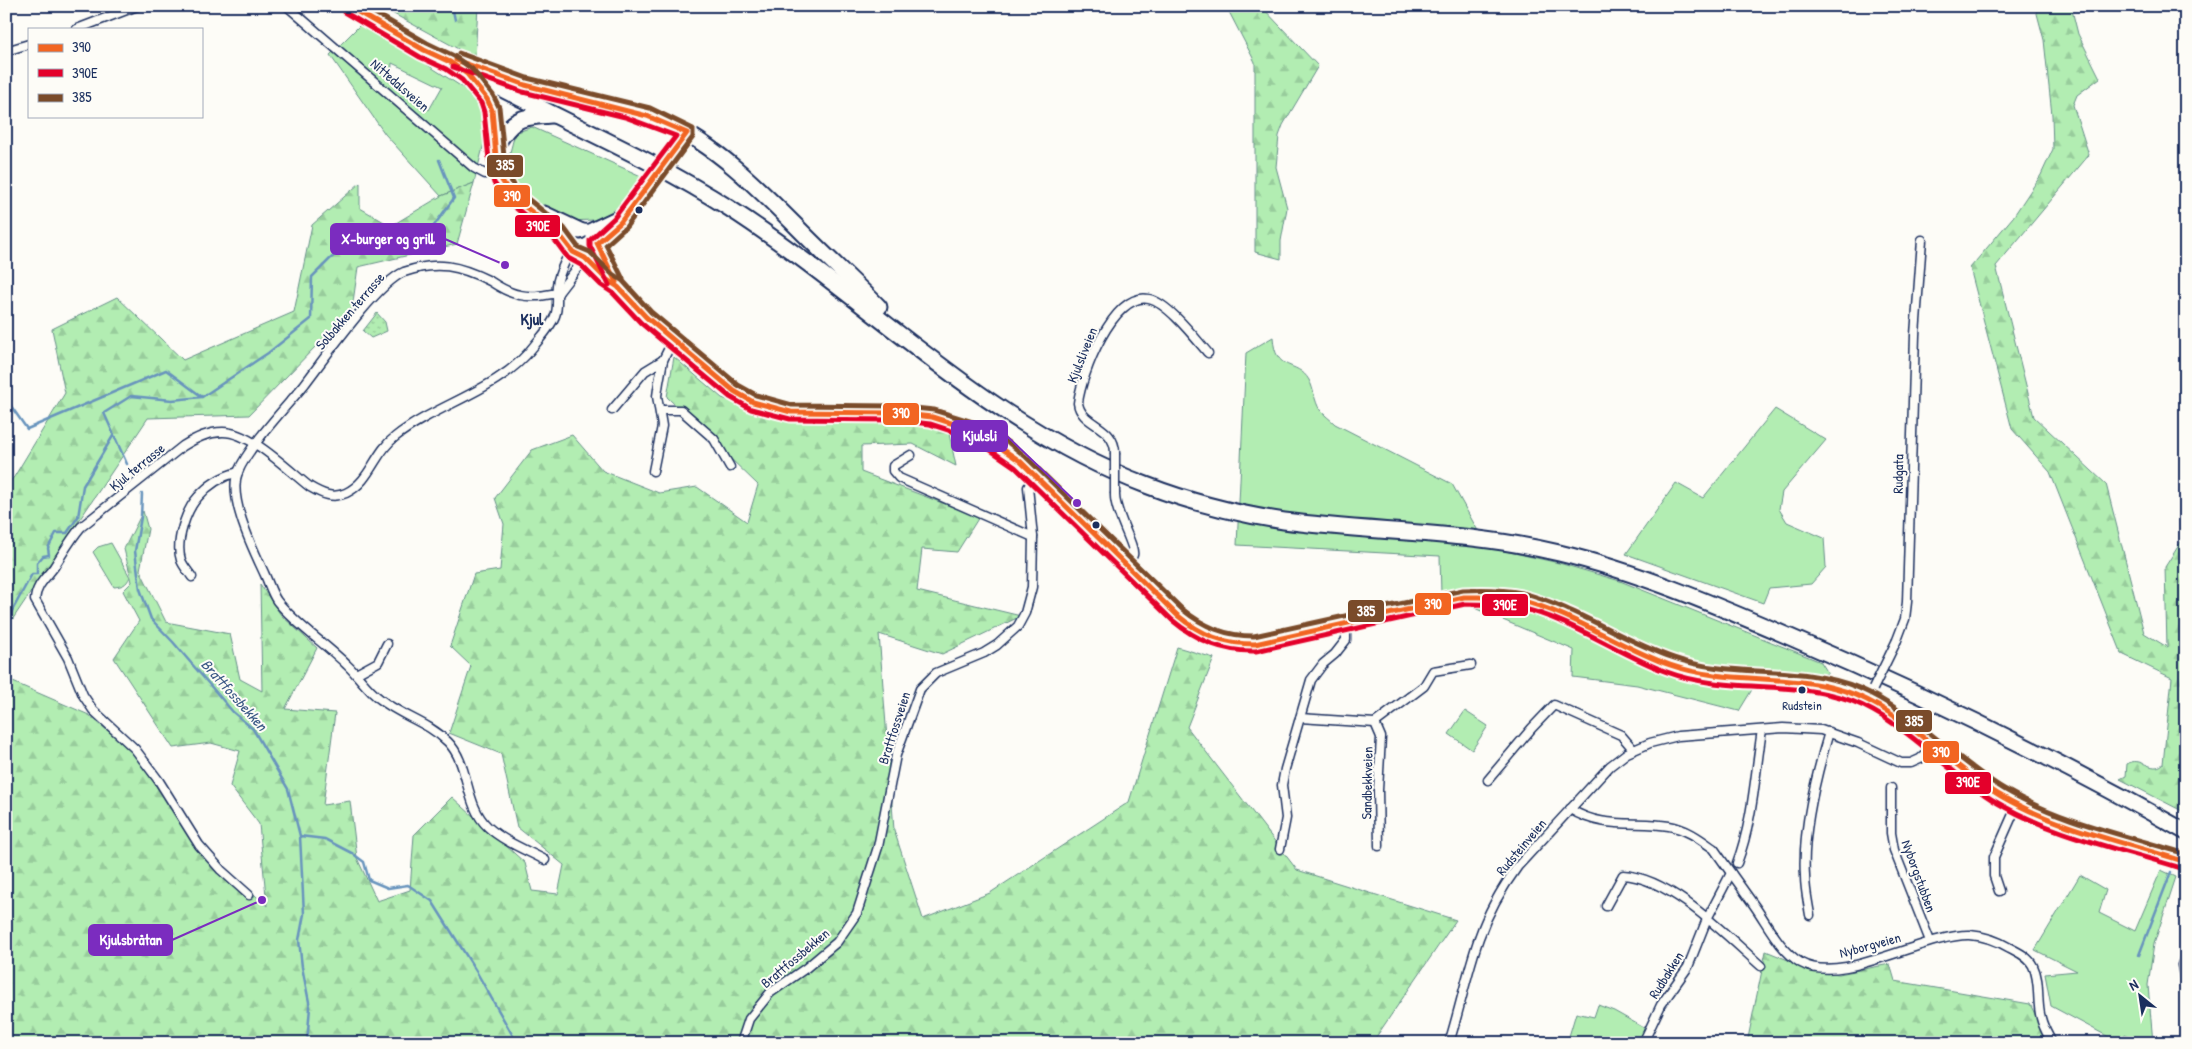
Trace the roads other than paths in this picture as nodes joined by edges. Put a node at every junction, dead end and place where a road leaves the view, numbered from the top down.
1 (137, 6) edge
2 (287, 6) edge
3 (348, 6) edge
4 (80, 28) edge
5 (28, 44) edge
6 (423, 49) junction
7 (6, 50) edge
8 (459, 68) junction
9 (554, 114) junction
10 (687, 133) junction
11 (496, 146) junction
12 (498, 171) junction
13 (530, 210) junction
14 (628, 212) junction
15 (583, 231) junction
16 (1922, 240) dead end
17 (597, 245) junction
18 (570, 247) junction
19 (585, 258) junction
20 (618, 287) junction
21 (558, 293) junction
22 (862, 303) junction
23 (896, 324) junction
24 (673, 340) junction
25 (1208, 353) dead end
26 (663, 360) junction
27 (612, 410) dead end
28 (660, 410) junction
29 (256, 444) junction
30 (911, 455) dead end
31 (730, 467) dead end
32 (653, 470) dead end
33 (238, 472) junction
34 (1036, 476) junction
35 (1033, 537) junction
36 (1125, 564) junction
37 (192, 577) dead end
38 (1346, 624) junction
39 (386, 644) dead end
40 (1471, 665) dead end
41 (356, 674) junction
42 (1868, 700) junction
43 (1300, 718) junction
44 (1375, 723) junction
45 (1762, 730) junction
46 (1829, 732) junction
47 (1933, 747) junction
48 (1633, 749) junction
49 (1488, 780) dead end
50 (1891, 788) dead end
51 (885, 804) joint
52 (2017, 805) junction
53 (1570, 809) junction
54 (2186, 824) edge
55 (2186, 832) edge
56 (1379, 846) dead end
57 (1280, 848) dead end
58 (545, 860) dead end
59 (2186, 862) edge
60 (1737, 863) dead end
61 (1731, 873) junction
62 (1999, 891) dead end
63 (249, 895) dead end
64 (1606, 906) dead end
65 (1810, 915) dead end
66 (1707, 919) junction
67 (1930, 941) junction
68 (2186, 954) edge
69 (1761, 966) dead end
70 (2186, 988) edge
71 (741, 1043) edge
72 (1449, 1043) edge
73 (1643, 1043) edge
74 (2052, 1043) edge

1 - 4 street
2 - 12 street, Nittedalsveien
3 - 6 highway
5 - 7 street
6 - 8 highway
6 - 10 highway
8 - 9 highway
8 - 11 highway
9 - 11 highway
9 - 22 highway
10 - 14 main road, bridge
10 - 23 highway
11 - 12 highway
12 - 13 highway
13 - 15 highway
13 - 18 highway
14 - 15 main road
14 - 17 main road
15 - 17 main road
15 - 18 main road
16 - 42 street, Rudgata, bridge
17 - 19 main road
17 - 20 main road
18 - 19 main road
18 - 21 street, Kjul terrasse
19 - 20 main road
19 - 21 street, Kjul terrasse
20 - 24 main road
21 - 29 street, Solbakken terrasse
21 - 29 street, Kjul terrasse
22 - 23 highway
22 - 55 highway
23 - 54 highway
24 - 26 street
24 - 34 main road
25 - 36 street, Kjulsliveien, bridge
26 - 27 street
26 - 28 street
28 - 31 street
28 - 32 street
29 - 33 street, Solbakken terrasse
29 - 63 street, Kjul terrasse
30 - 35 street
33 - 37 street
33 - 41 street
34 - 35 street, Brattfossveien
34 - 36 main road
35 - 51 street, Brattfossveien
36 - 38 main road
38 - 42 main road
38 - 43 street
39 - 41 street
40 - 44 street
41 - 58 street
42 - 47 main road
43 - 44 street
43 - 57 street
44 - 56 street, Sandbekkveien
45 - 46 street, Rudsteinveien
45 - 48 street, Rudsteinveien
45 - 60 street
46 - 47 street, Rudsteinveien
46 - 65 street
47 - 52 main road
48 - 49 street
48 - 53 street, Rudsteinveien
50 - 67 street, Nyborgstubben
51 - 71 street, Brattfossbekken
52 - 59 main road
52 - 62 street
53 - 61 street, Nyborgveien
53 - 72 street, Rudsteinveien
61 - 66 street, Rudbakken
61 - 67 street, Nyborgveien
64 - 66 street
66 - 69 street
66 - 73 street, Rudbakken
67 - 74 street, Nyborgveien
68 - 70 street

